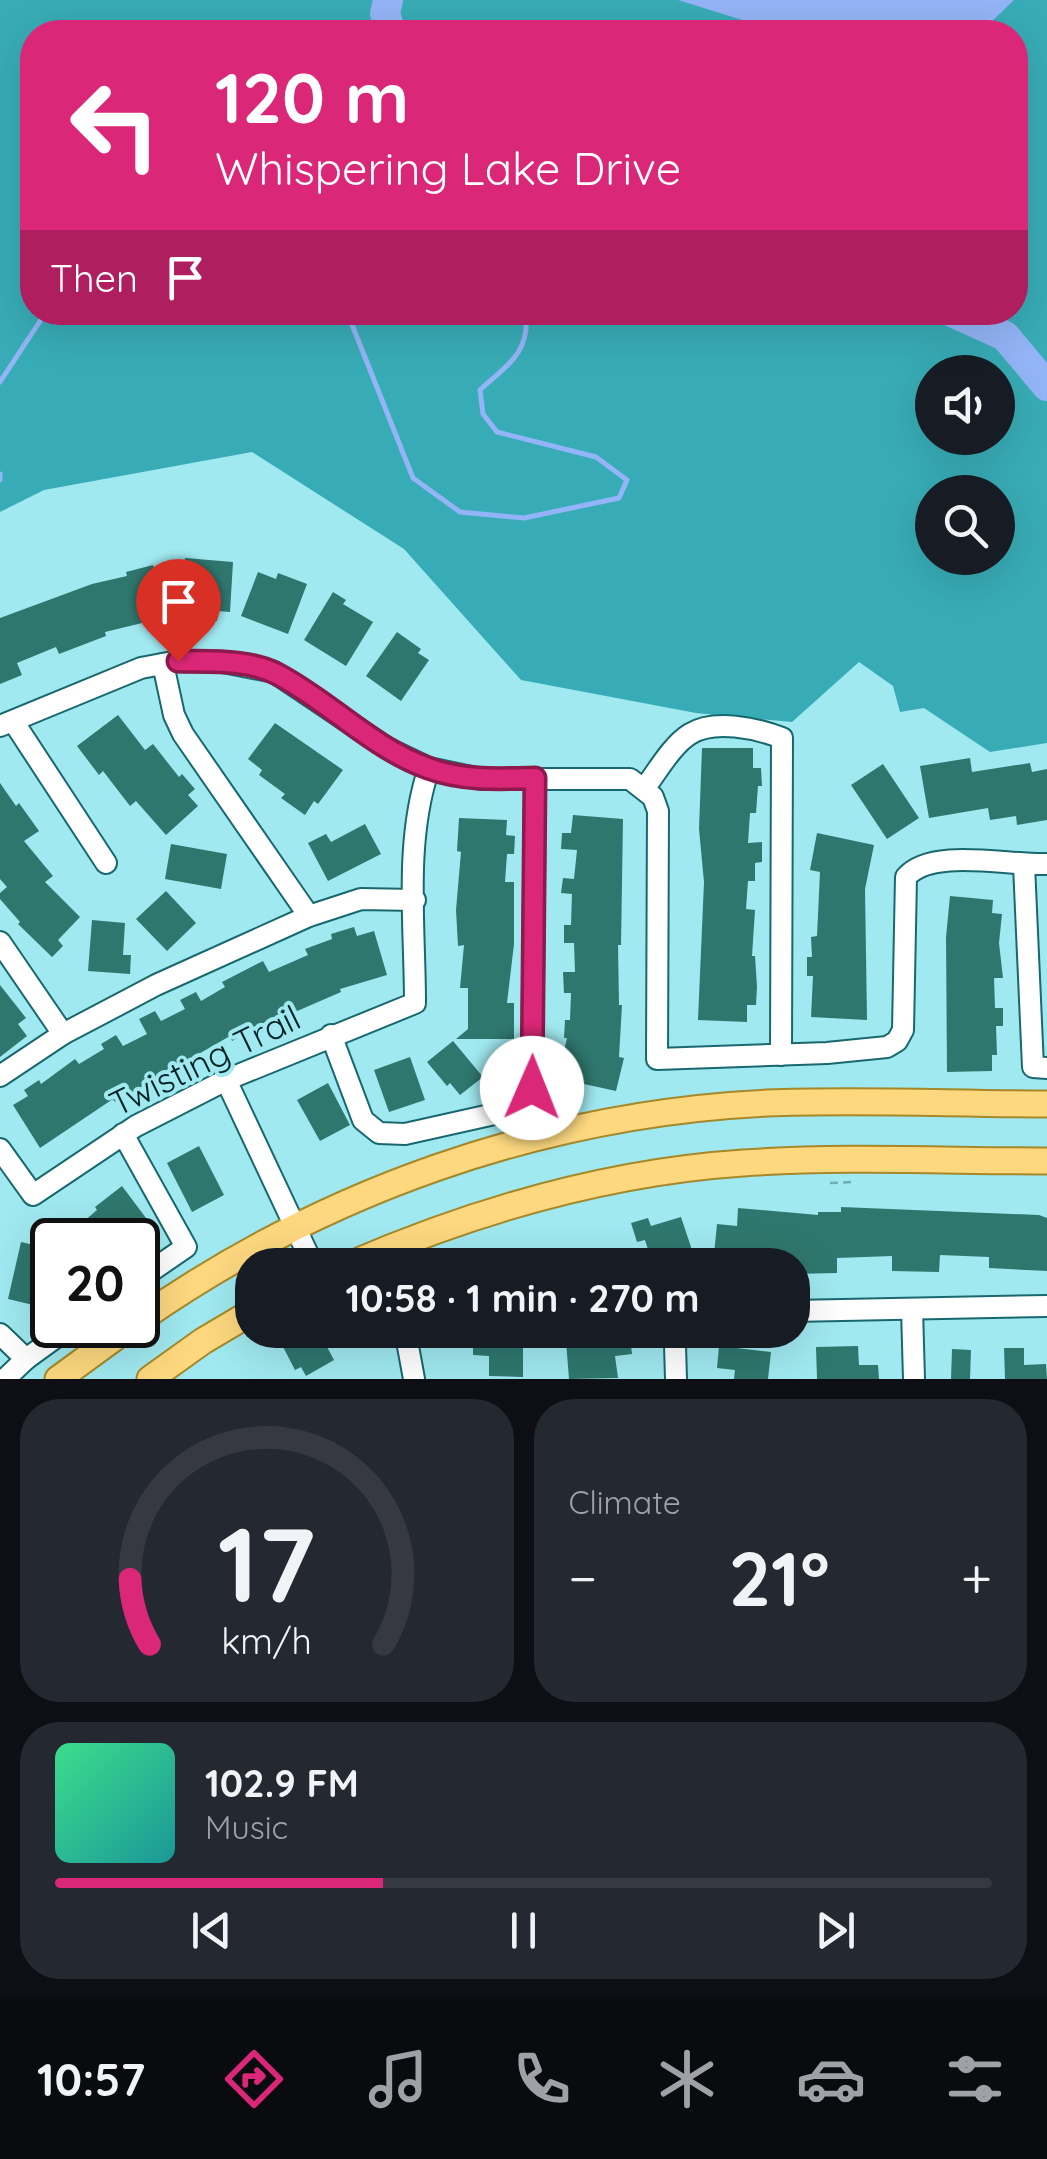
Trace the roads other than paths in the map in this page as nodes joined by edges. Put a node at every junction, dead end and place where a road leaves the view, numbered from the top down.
1 (163, 664) junction
2 (6, 723) edge
3 (429, 768) junction
4 (535, 778) junction
5 (644, 789) junction
6 (106, 862) dead end
7 (1047, 864) edge
8 (1024, 865) junction
9 (415, 900) junction
10 (308, 916) junction
11 (0, 942) edge
12 (63, 1034) junction
13 (331, 1035) junction
14 (781, 1055) junction
15 (1047, 1068) edge
16 (0, 1076) edge
17 (226, 1080) junction
18 (1047, 1104) edge
19 (123, 1134) junction
20 (0, 1149) edge
21 (1047, 1161) edge
22 (294, 1225) junction
23 (304, 1248) edge
24 (392, 1248) edge
25 (160, 1265) edge
26 (160, 1306) edge
27 (1047, 1306) edge
28 (912, 1309) junction
29 (810, 1311) edge
30 (235, 1322) edge
31 (0, 1334) edge
32 (42, 1348) edge
33 (100, 1348) edge
34 (409, 1348) edge
35 (675, 1348) edge
36 (26, 1359) junction
37 (6, 1379) edge
38 (58, 1379) edge
39 (150, 1379) edge
40 (414, 1379) edge
41 (676, 1379) edge
42 (914, 1379) edge

1 - 2 street
1 - 3 street
1 - 10 street
2 - 6 street
3 - 4 street
3 - 9 street
4 - 5 street
4 - 13 street
5 - 14 street
5 - 14 street
7 - 8 street
8 - 14 street
8 - 15 street
9 - 10 street
9 - 13 street, Twisting Trail
10 - 12 street
11 - 12 street
12 - 16 street
13 - 17 street, Twisting Trail
17 - 19 street, Twisting Trail
17 - 22 street
18 - 22 main road
19 - 20 street, Twisting Trail
19 - 25 street
21 - 24 main road
22 - 23 street
22 - 26 main road
27 - 28 street
28 - 29 street
28 - 42 street
30 - 39 main road
31 - 36 street
32 - 36 street
33 - 38 main road
34 - 40 street
35 - 41 street
36 - 37 street

